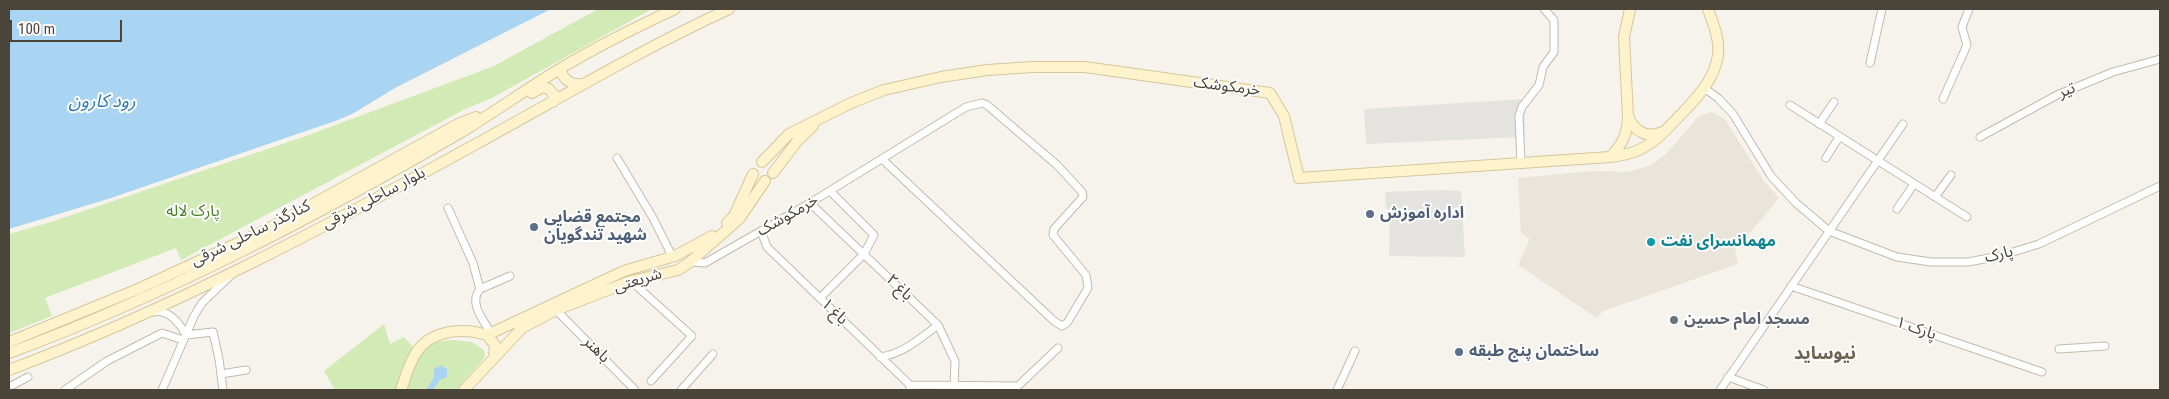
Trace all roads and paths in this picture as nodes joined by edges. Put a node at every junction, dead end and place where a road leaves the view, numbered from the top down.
1 (675, 9) edge
2 (729, 9) edge
3 (1544, 9) edge
4 (1630, 9) edge
5 (1708, 9) edge
6 (1882, 9) edge
7 (1969, 9) edge
8 (2160, 59) edge
9 (1870, 64) dead end
10 (560, 69) junction
11 (583, 84) junction
12 (1704, 88) junction
13 (1943, 99) dead end
14 (553, 102) junction
15 (1834, 102) dead end
16 (1790, 105) dead end
17 (496, 109) junction
18 (487, 115) junction
19 (1628, 116) junction
20 (821, 119) junction
21 (1819, 124) junction
22 (1903, 124) dead end
23 (1665, 131) junction
24 (1840, 137) junction
25 (1980, 137) dead end
26 (617, 158) dead end
27 (1610, 158) junction
28 (1826, 158) dead end
29 (882, 159) junction
30 (1877, 161) junction
31 (762, 162) junction
32 (1521, 163) junction
33 (773, 172) junction
34 (753, 174) junction
35 (1952, 174) dead end
36 (766, 181) junction
37 (1914, 184) junction
38 (2160, 186) edge
39 (830, 191) junction
40 (1935, 198) junction
41 (810, 203) junction
42 (448, 208) dead end
43 (1897, 209) dead end
44 (1967, 217) dead end
45 (1829, 231) junction
46 (761, 232) junction
47 (709, 241) junction
48 (864, 254) junction
49 (672, 256) junction
50 (690, 262) junction
51 (183, 267) junction
52 (675, 269) junction
53 (624, 271) junction
54 (234, 273) junction
55 (510, 276) dead end
56 (187, 278) junction
57 (630, 281) junction
58 (1791, 286) junction
59 (480, 290) junction
60 (820, 298) junction
61 (556, 310) junction
62 (146, 313) junction
63 (938, 325) junction
64 (489, 334) junction
65 (185, 338) junction
66 (9, 342) edge
67 (2105, 346) dead end
68 (1058, 348) dead end
69 (2059, 349) dead end
70 (1355, 351) dead end
71 (9, 353) edge
72 (713, 354) dead end
73 (880, 357) junction
74 (494, 358) junction
75 (9, 370) edge
76 (246, 370) dead end
77 (2042, 372) dead end
78 (221, 374) junction
79 (28, 377) dead end
80 (1728, 378) junction
81 (651, 381) dead end
82 (9, 386) edge
83 (910, 388) edge
84 (954, 388) edge
85 (65, 390) edge
86 (162, 390) edge
87 (223, 390) edge
88 (401, 390) edge
89 (464, 390) edge
90 (635, 390) edge
91 (680, 390) edge
92 (1337, 390) edge
93 (1720, 390) edge
94 (1764, 390) edge

1 - 10 street, بلوار ساحلی شرقی
2 - 11 street, بلوار ساحلی شرقی
3 - 32 street
4 - 19 street
5 - 12 street, خرمکوشک
6 - 9 street
7 - 13 street
8 - 25 street, تیر
10 - 11 street
10 - 17 street, بلوار ساحلی شرقی
11 - 14 street, بلوار ساحلی شرقی
12 - 23 street, خرمکوشک
12 - 45 street, پارک
14 - 17 street
14 - 54 street, بلوار ساحلی شرقی
15 - 21 street
16 - 21 street
17 - 18 street, بلوار ساحلی شرقی
18 - 51 street, کنارگذر ساحلی شرقی
18 - 56 street, بلوار ساحلی شرقی
19 - 23 street
19 - 27 street
20 - 31 street
20 - 32 street, خرمکوشک
20 - 33 street
21 - 24 street
22 - 30 street
23 - 27 street, خرمکوشک
24 - 28 street
24 - 30 street
26 - 49 street
27 - 32 street, خرمکوشک
29 - 29 street, خرمکوشک
29 - 39 street, خرمکوشک
30 - 37 street
30 - 45 street
31 - 33 street
31 - 34 street
33 - 36 street
34 - 36 street
34 - 47 street, شریعتی
35 - 40 street
36 - 47 street, شریعتی
37 - 40 street
37 - 43 street
38 - 45 street, پارک
39 - 41 street, خرمکوشک
39 - 48 street
40 - 44 street
41 - 46 street, خرمکوشک
41 - 48 street, باغ ۲
42 - 59 street
45 - 58 street
46 - 50 street, خرمکوشک
46 - 60 street, باغ ۱
47 - 49 street, شریعتی
47 - 50 street, شریعتی
48 - 60 street
48 - 63 street, باغ ۲
49 - 52 street
49 - 53 street, شریعتی
50 - 52 street, شریعتی
51 - 56 street
51 - 66 street, کنارگذر ساحلی شرقی
52 - 57 street, شریعتی
53 - 57 street
53 - 64 street, شریعتی
54 - 62 street, بلوار ساحلی شرقی
54 - 65 street
55 - 59 street
56 - 71 street, بلوار ساحلی شرقی
57 - 61 street, شریعتی
57 - 81 street
58 - 77 street, پارک ۱
58 - 80 street
59 - 64 street
60 - 73 street, باغ ۱
61 - 74 street, شریعتی
61 - 90 street, باهنر
62 - 65 street
62 - 75 street, بلوار ساحلی شرقی
63 - 73 street
63 - 84 street, باغ ۲
64 - 74 street
64 - 88 street
65 - 78 street
65 - 85 street
65 - 86 street
67 - 69 street
68 - 84 street
70 - 92 street
72 - 91 street
73 - 83 street, باغ ۱
74 - 89 street, شریعتی
76 - 78 street
78 - 87 street
79 - 82 street
80 - 93 street
80 - 94 street
83 - 84 street

